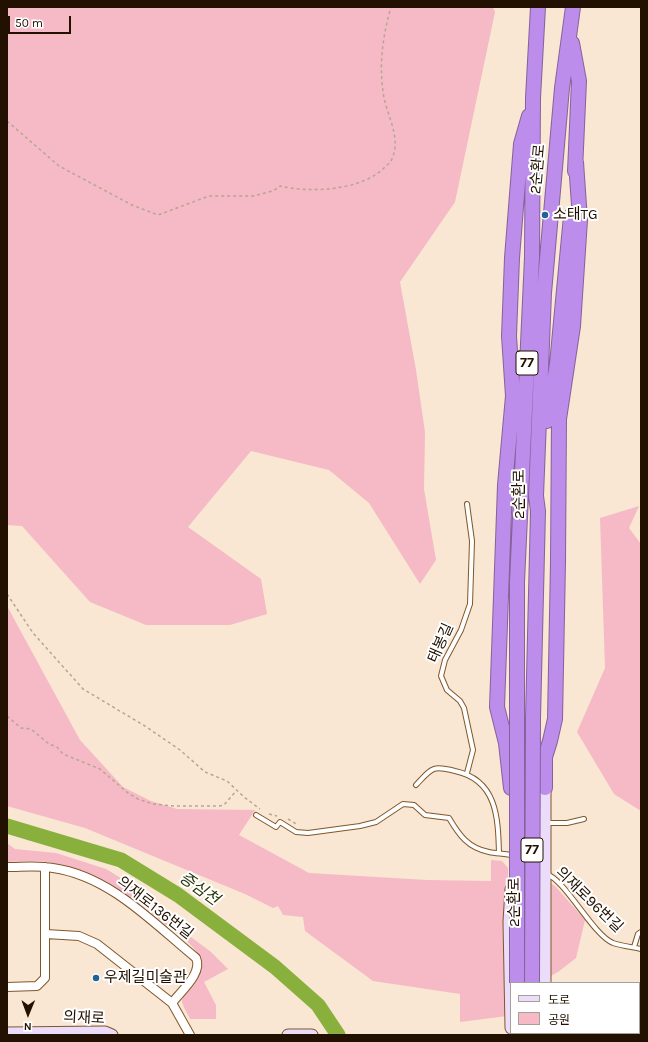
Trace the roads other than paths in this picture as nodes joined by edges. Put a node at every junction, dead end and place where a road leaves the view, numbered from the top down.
1 (538, 7) edge
2 (573, 7) edge
3 (570, 31) junction
4 (534, 98) junction
5 (576, 162) junction
6 (467, 504) dead end
7 (538, 511) junction
8 (467, 773) junction
9 (416, 784) dead end
10 (511, 788) joint
11 (545, 788) joint
12 (548, 809) dead end
13 (256, 815) dead end
14 (584, 819) dead end
15 (548, 823) junction
16 (499, 853) junction
17 (512, 855) junction
18 (45, 866) junction
19 (7, 867) edge
20 (546, 874) junction
21 (641, 932) edge
22 (46, 934) junction
23 (634, 947) junction
24 (641, 949) edge
25 (510, 982) edge
26 (517, 982) edge
27 (532, 982) edge
28 (545, 982) edge
29 (7, 987) edge
30 (172, 1003) junction
31 (7, 1033) edge
32 (112, 1035) edge
33 (190, 1035) edge
34 (288, 1035) edge
35 (303, 1035) edge
36 (312, 1035) edge

1 - 4 highway, 2순환로 / 77
2 - 3 highway, 2순환로 / 77
3 - 5 highway, 77
3 - 7 highway, 2순환로 / 77
4 - 10 highway
4 - 26 highway, 2순환로 / 77, bridge
5 - 7 highway, 77
5 - 11 highway
6 - 8 lane, 태봉길
7 - 27 highway, 2순환로 / 77, bridge
8 - 9 lane
8 - 16 lane
10 - 17 street
11 - 20 street
12 - 15 lane
13 - 16 lane
14 - 15 lane
15 - 20 lane
16 - 17 lane
17 - 20 lane, 의재로96번길
17 - 25 street
18 - 19 street, 의재로136번길
18 - 22 street
18 - 30 street, 의재로136번길
20 - 23 lane, 의재로96번길
20 - 28 street
21 - 23 lane
22 - 29 street
22 - 30 street
23 - 24 lane, 의재로96번길
30 - 33 street
31 - 32 street, 의재로
34 - 35 street
35 - 36 street

